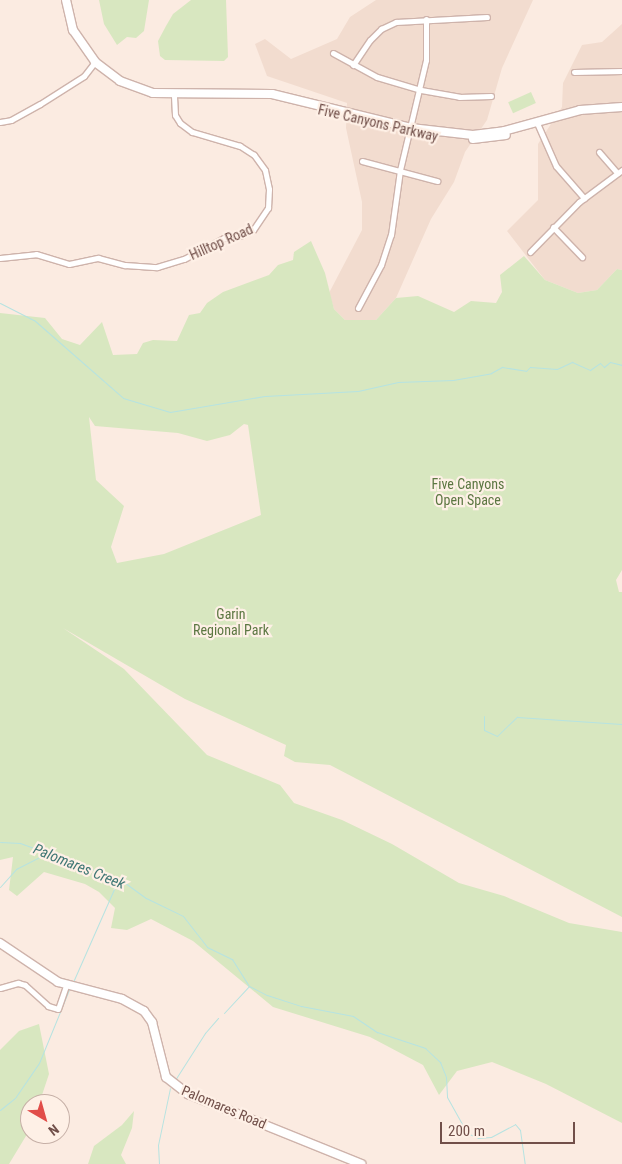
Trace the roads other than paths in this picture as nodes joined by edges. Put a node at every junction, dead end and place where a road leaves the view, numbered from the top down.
1 (66, 0) edge
2 (487, 17) dead end
3 (426, 19) junction
4 (333, 53) dead end
5 (95, 62) junction
6 (353, 65) junction
7 (574, 72) dead end
8 (622, 72) edge
9 (420, 90) junction
10 (174, 94) junction
11 (490, 96) dead end
12 (622, 109) edge
13 (0, 122) edge
14 (538, 125) junction
15 (410, 130) junction
16 (599, 152) dead end
17 (362, 161) dead end
18 (400, 170) junction
19 (619, 172) edge
20 (437, 181) dead end
21 (584, 198) junction
22 (553, 227) junction
23 (530, 252) dead end
24 (582, 257) dead end
25 (0, 258) edge
26 (358, 308) dead end
27 (0, 943) edge
28 (66, 986) junction
29 (0, 988) edge
30 (361, 1164) edge

1 - 5 main road, Five Canyons Parkway
2 - 3 street
3 - 6 street
3 - 9 street
4 - 6 street
5 - 10 main road, Five Canyons Parkway
5 - 13 street
6 - 9 street
7 - 8 street
9 - 11 street
9 - 15 street
10 - 15 main road, Five Canyons Parkway
10 - 25 street, Hilltop Road
12 - 14 main road, Five Canyons Parkway
14 - 15 main road, Five Canyons Parkway
14 - 21 street
15 - 18 street
16 - 19 street
17 - 18 street
18 - 20 street
18 - 26 street
19 - 21 street
21 - 22 street
22 - 23 street
22 - 24 street
27 - 28 main road, Palomares Road
28 - 29 street
28 - 30 main road, Palomares Road

